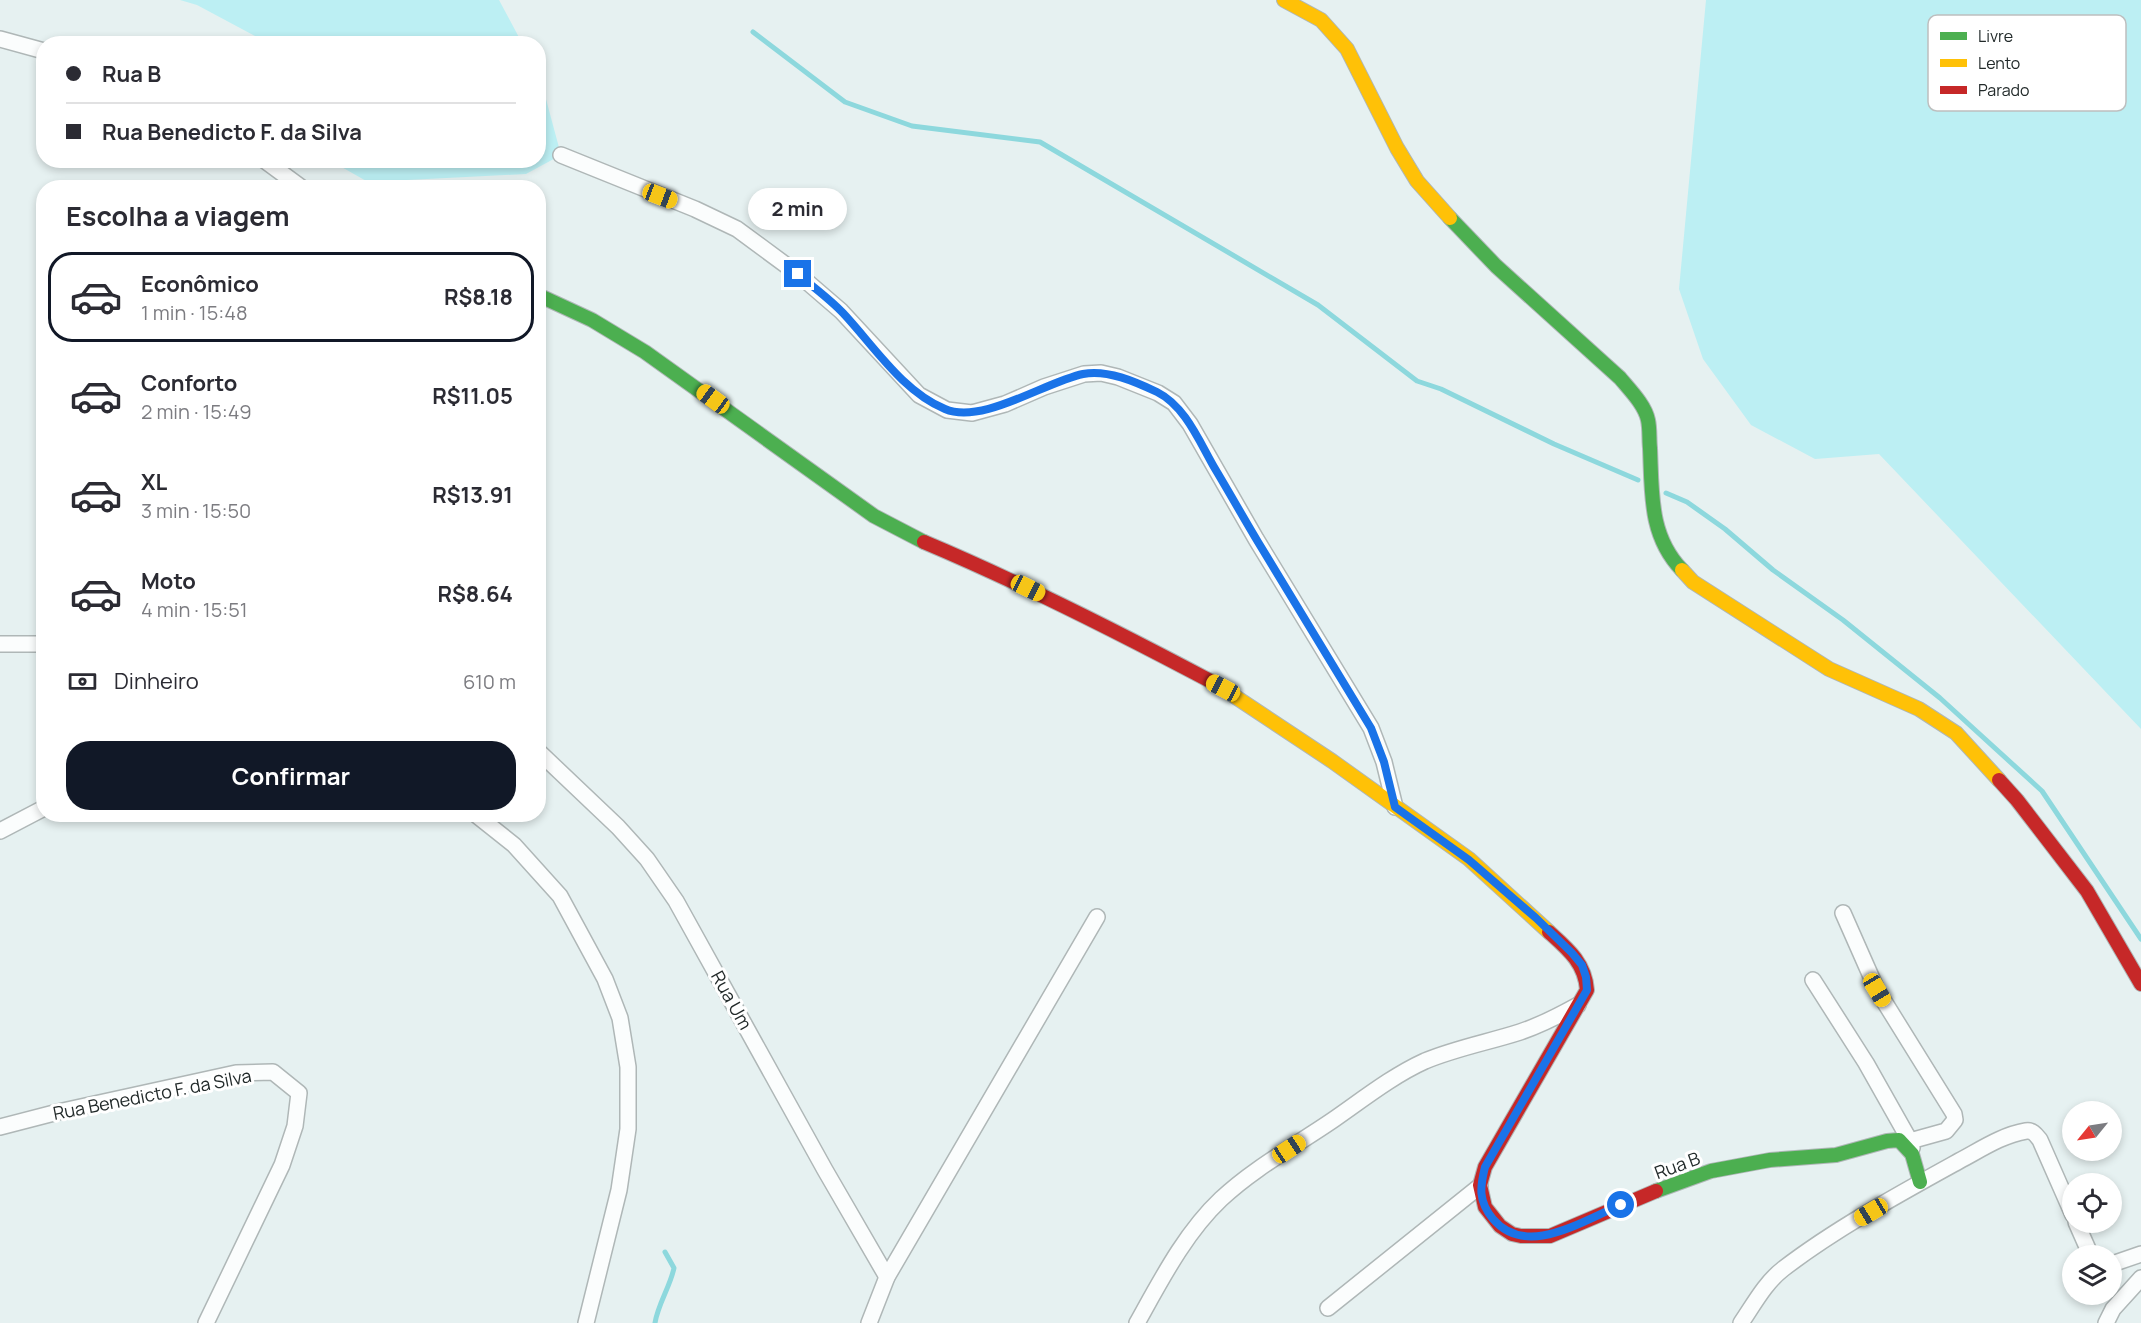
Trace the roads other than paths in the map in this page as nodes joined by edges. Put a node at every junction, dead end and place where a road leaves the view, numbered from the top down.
1 (1284, 0) edge
2 (2, 42) edge
3 (36, 49) edge
4 (561, 155) dead end
5 (275, 168) edge
6 (291, 180) edge
7 (546, 299) edge
8 (0, 644) edge
9 (36, 644) edge
10 (546, 759) edge
11 (1395, 807) junction
12 (36, 812) edge
13 (486, 822) edge
14 (0, 831) edge
15 (1843, 913) dead end
16 (1096, 917) dead end
17 (1813, 980) dead end
18 (2141, 984) edge
19 (1578, 1005) junction
20 (0, 1127) edge
21 (1911, 1148) junction
22 (1920, 1182) junction
23 (1480, 1186) junction
24 (2062, 1190) edge
25 (2141, 1254) edge
26 (2122, 1261) edge
27 (887, 1277) junction
28 (2141, 1278) edge
29 (1328, 1308) dead end
30 (206, 1323) edge
31 (586, 1323) edge
32 (870, 1323) edge
33 (1137, 1323) edge
34 (1741, 1323) edge
35 (2106, 1323) edge

1 - 18 street
2 - 3 street
4 - 11 street
5 - 6 street
7 - 11 street
8 - 9 street
10 - 27 street, Rua Um
11 - 19 street
12 - 14 street
13 - 31 street
15 - 21 street
16 - 27 street
17 - 21 street
19 - 23 street
19 - 33 street
20 - 30 street, Rua Benedicto F. da Silva
21 - 22 street
21 - 23 street, Rua B
22 - 24 street
22 - 34 street
23 - 29 street
25 - 26 street
27 - 32 street
28 - 35 street

